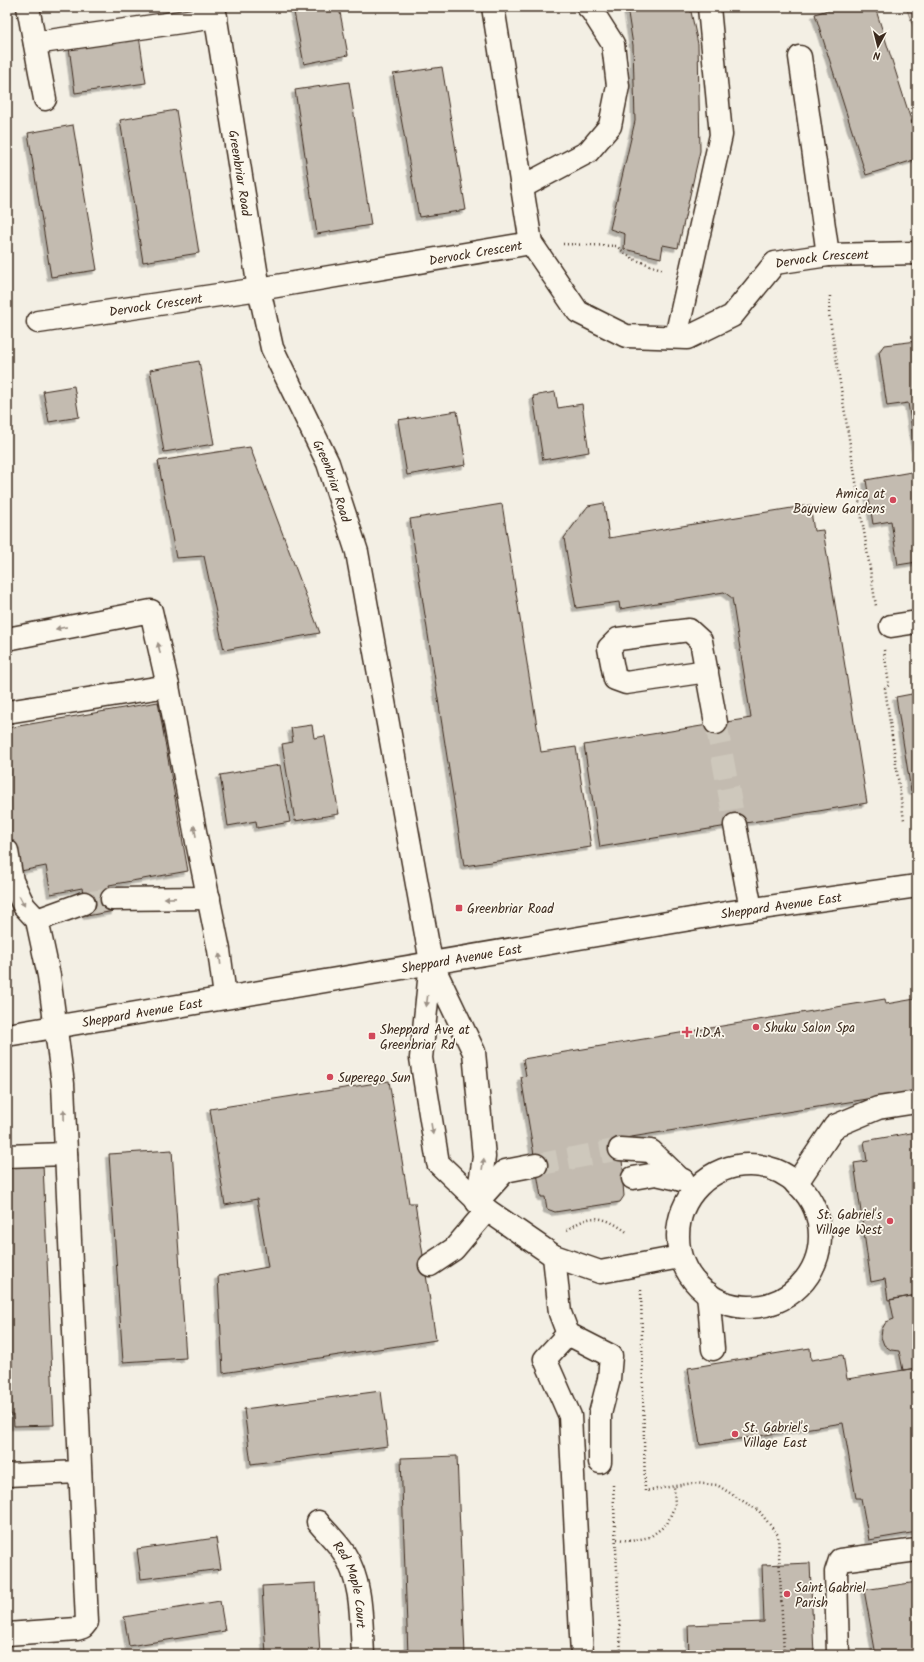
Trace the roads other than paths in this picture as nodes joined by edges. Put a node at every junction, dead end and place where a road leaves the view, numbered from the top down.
1 (28, 7) edge
2 (493, 7) edge
3 (588, 7) edge
4 (709, 7) edge
5 (215, 12) edge
6 (35, 43) junction
7 (800, 57) dead end
8 (45, 99) dead end
9 (522, 187) junction
10 (532, 243) junction
11 (917, 253) edge
12 (828, 255) junction
13 (259, 289) junction
14 (38, 322) dead end
15 (676, 337) junction
16 (917, 622) edge
17 (884, 628) road end
18 (7, 639) edge
19 (707, 671) dead end
20 (168, 686) junction
21 (7, 712) edge
22 (716, 723) tunnel mouth
23 (735, 825) tunnel mouth
24 (7, 851) edge
25 (917, 886) edge
26 (208, 898) junction
27 (112, 899) tunnel mouth
28 (84, 903) tunnel mouth
29 (751, 909) junction
30 (37, 920) junction
31 (431, 962) junction
32 (225, 997) junction
33 (55, 1026) junction
34 (7, 1035) edge
35 (917, 1102) edge
36 (620, 1149) tunnel mouth
37 (66, 1154) junction
38 (7, 1156) edge
39 (536, 1165) tunnel mouth
40 (633, 1178) dead end
41 (690, 1182) junction
42 (796, 1184) junction
43 (482, 1206) junction
44 (554, 1256) junction
45 (680, 1257) junction
46 (430, 1265) dead end
47 (708, 1293) junction
48 (568, 1334) junction
49 (713, 1349) dead end
50 (606, 1470) road end
51 (80, 1472) junction
52 (7, 1475) edge
53 (318, 1522) dead end
54 (917, 1550) edge
55 (7, 1634) edge
56 (363, 1655) edge
57 (582, 1655) edge
58 (838, 1655) edge

1 - 6 street
2 - 9 street
3 - 9 street
4 - 15 street
5 - 6 street
5 - 13 street, Greenbriar Road
6 - 8 street
7 - 12 street
9 - 10 street
10 - 13 street, Dervock Crescent
10 - 15 street, Dervock Crescent
11 - 12 street, Dervock Crescent
12 - 15 street, Dervock Crescent
13 - 14 street, Dervock Crescent
13 - 31 street, Greenbriar Road
16 - 17 street
20 -> 18 street
19 - 22 street
20 - 21 street
26 -> 20 street
23 - 29 street
24 -> 30 street
25 - 29 street, Sheppard Avenue East
26 -> 27 street
32 -> 26 street
28 - 30 street
29 - 31 street, Sheppard Avenue East
30 - 33 street
31 - 32 street, Sheppard Avenue East
43 -> 31 street
31 -> 43 street
32 - 33 street, Sheppard Avenue East
33 - 34 street, Sheppard Avenue East
37 -> 33 street
35 - 42 street
36 - 41 street
37 - 38 street
37 - 51 street
39 - 43 street
40 - 41 street
41 - 42 street
41 - 45 street
42 - 47 street
43 - 44 street
43 - 46 street
44 - 45 street
44 - 48 street
45 - 47 street
47 - 49 street
48 - 50 street
48 - 57 street
51 - 52 street
51 - 55 street
53 - 56 street, Red Maple Court
54 - 58 street

